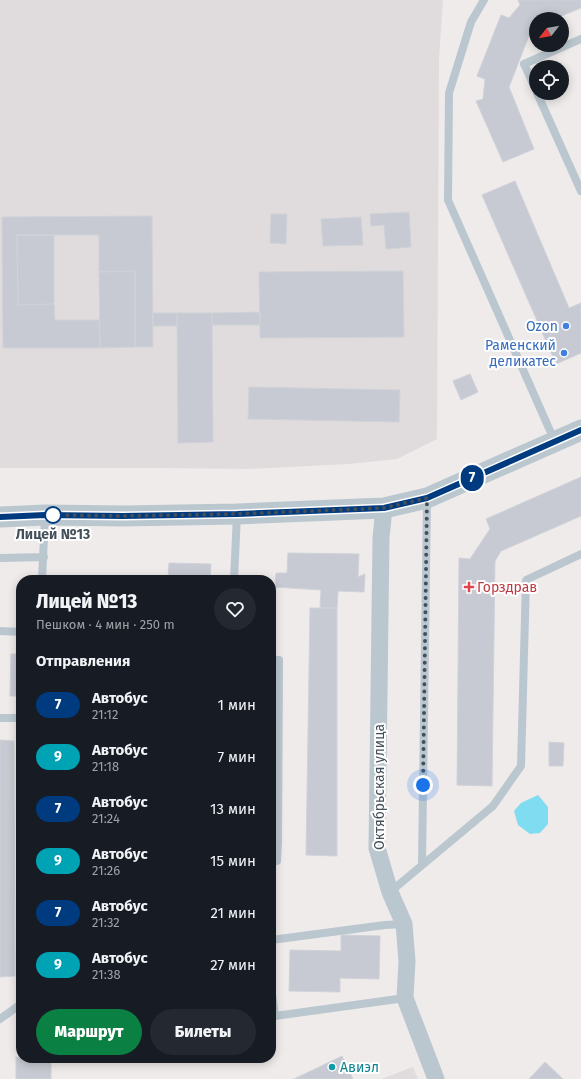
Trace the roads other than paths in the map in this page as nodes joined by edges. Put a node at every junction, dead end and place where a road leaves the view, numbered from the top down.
1 (484, 0) edge
2 (581, 39) edge
3 (533, 60) edge
4 (529, 62) edge
5 (529, 75) edge
6 (540, 100) edge
7 (581, 191) edge
8 (581, 430) edge
9 (555, 442) junction
10 (427, 498) junction
11 (384, 508) junction
12 (237, 514) junction
13 (45, 515) junction
14 (0, 517) edge
15 (581, 554) edge
16 (44, 557) junction
17 (0, 558) edge
18 (42, 575) edge
19 (234, 575) edge
20 (0, 631) edge
21 (16, 632) edge
22 (276, 660) edge
23 (0, 718) edge
24 (16, 718) edge
25 (276, 862) edge
26 (422, 864) junction
27 (390, 892) junction
28 (404, 924) junction
29 (276, 939) edge
30 (405, 998) junction
31 (16, 1008) edge
32 (276, 1016) edge
33 (0, 1019) edge
34 (436, 1079) edge

1 - 9 lane
2 - 3 lane
4 - 5 lane
6 - 7 lane
8 - 9 street
9 - 10 street
10 - 11 street
10 - 26 lane
11 - 12 street
11 - 27 street, Октябрьская улица
12 - 13 street
12 - 19 lane
13 - 14 street
13 - 16 lane
15 - 26 lane
16 - 17 lane
16 - 18 lane
20 - 21 lane
22 - 25 lane
23 - 24 lane
26 - 27 lane
27 - 28 street, Октябрьская улица
28 - 29 lane
28 - 30 street, Октябрьская улица
30 - 32 lane
30 - 34 street, Октябрьская улица
31 - 33 lane

